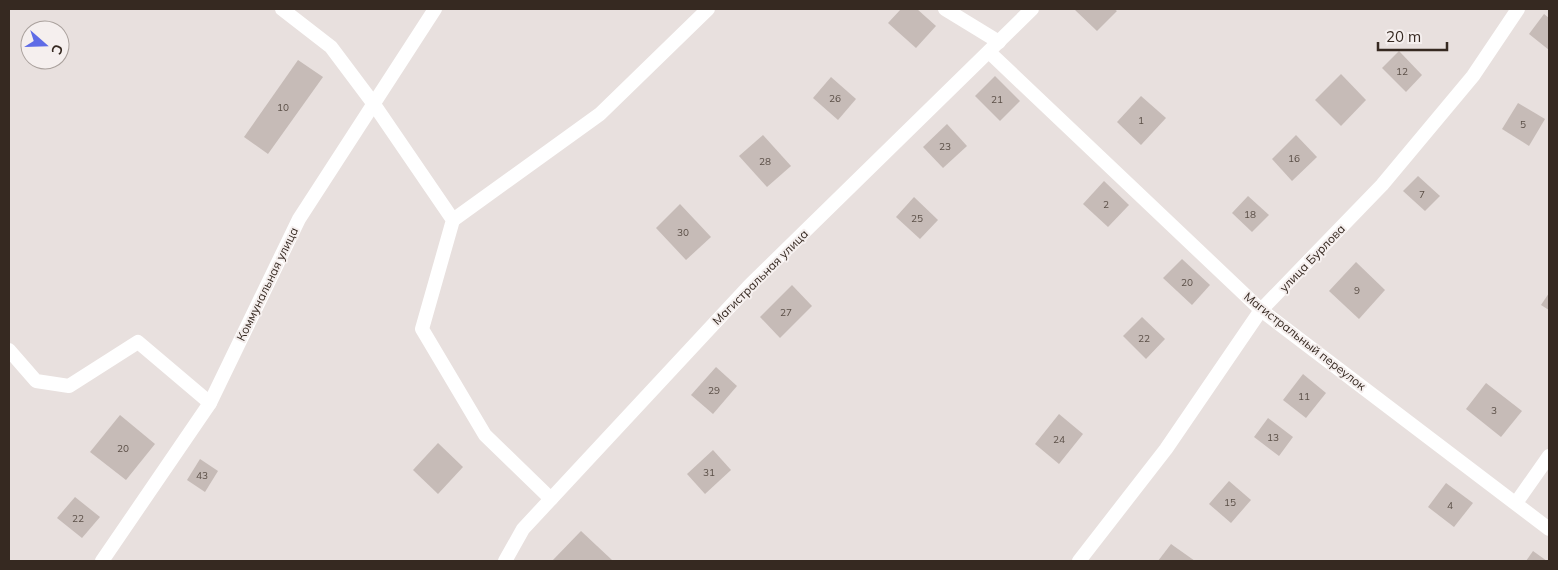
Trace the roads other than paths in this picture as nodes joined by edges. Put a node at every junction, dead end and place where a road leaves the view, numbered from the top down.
1 (282, 9) edge
2 (435, 9) edge
3 (708, 9) edge
4 (945, 9) edge
5 (1032, 9) edge
6 (1518, 9) edge
7 (994, 47) junction
8 (373, 103) junction
9 (453, 220) junction
10 (1262, 310) junction
11 (9, 350) edge
12 (210, 403) junction
13 (1549, 456) edge
14 (551, 499) junction
15 (1516, 503) junction
16 (1549, 529) edge
17 (102, 561) edge
18 (505, 561) edge
19 (1079, 561) edge

1 - 8 street
2 - 8 street, Коммунальная улица
3 - 9 street
4 - 7 street, Магистральный переулок
5 - 7 street, Магистральная улица
6 - 10 street, улица Бурлова
7 - 10 street, Магистральный переулок
7 - 14 street, Магистральная улица
8 - 9 street
8 - 12 street, Коммунальная улица
9 - 14 street
10 - 15 street, Магистральный переулок
10 - 19 street, улица Бурлова
11 - 12 street
12 - 17 street, Коммунальная улица
13 - 15 street
14 - 18 street, Магистральная улица
15 - 16 street, Магистральный переулок

